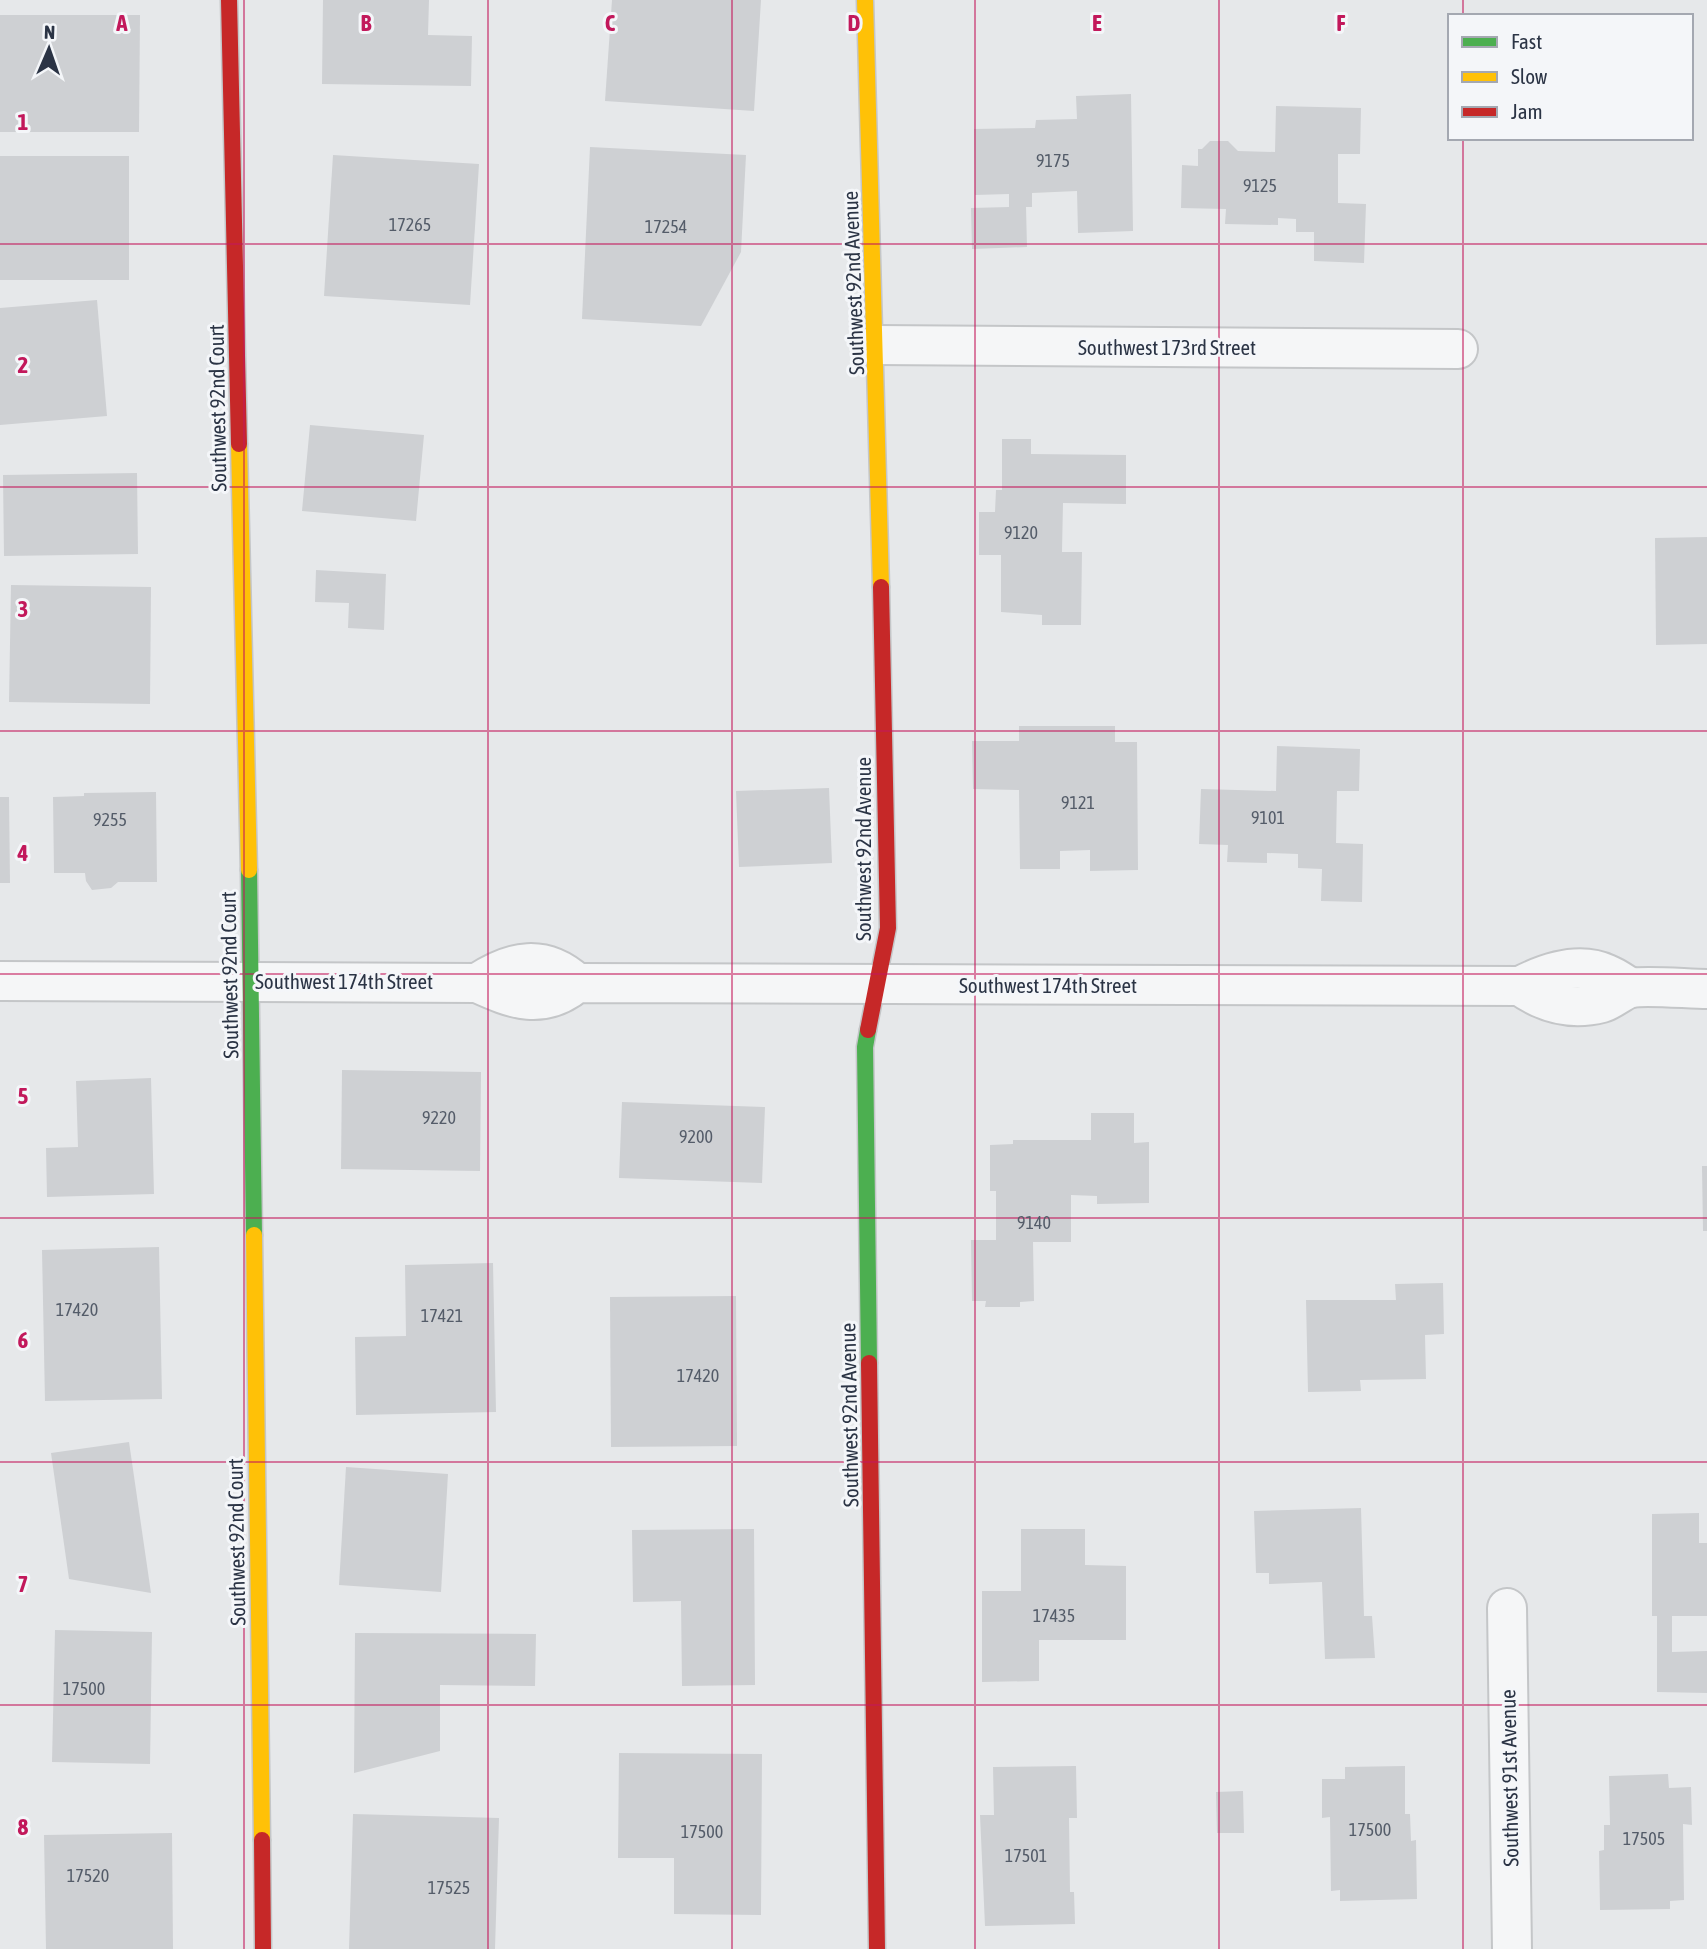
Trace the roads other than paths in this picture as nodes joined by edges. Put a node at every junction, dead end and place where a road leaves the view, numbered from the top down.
1 (229, 0) edge
2 (865, 0) edge
3 (876, 345) junction
4 (1458, 349) dead end
5 (0, 981) edge
6 (250, 981) junction
7 (878, 985) junction
8 (1707, 989) edge
9 (1507, 1608) dead end
10 (263, 1949) edge
11 (877, 1949) edge
12 (1512, 1949) edge

1 - 6 street, Southwest 92nd Court
2 - 3 street, Southwest 92nd Avenue
3 - 4 street, Southwest 173rd Street
3 - 7 street, Southwest 92nd Avenue
5 - 6 street, Southwest 174th Street
6 - 7 street, Southwest 174th Street
6 - 10 street, Southwest 92nd Court
7 - 8 street, Southwest 174th Street
7 - 11 street, Southwest 92nd Avenue
9 - 12 street, Southwest 91st Avenue

